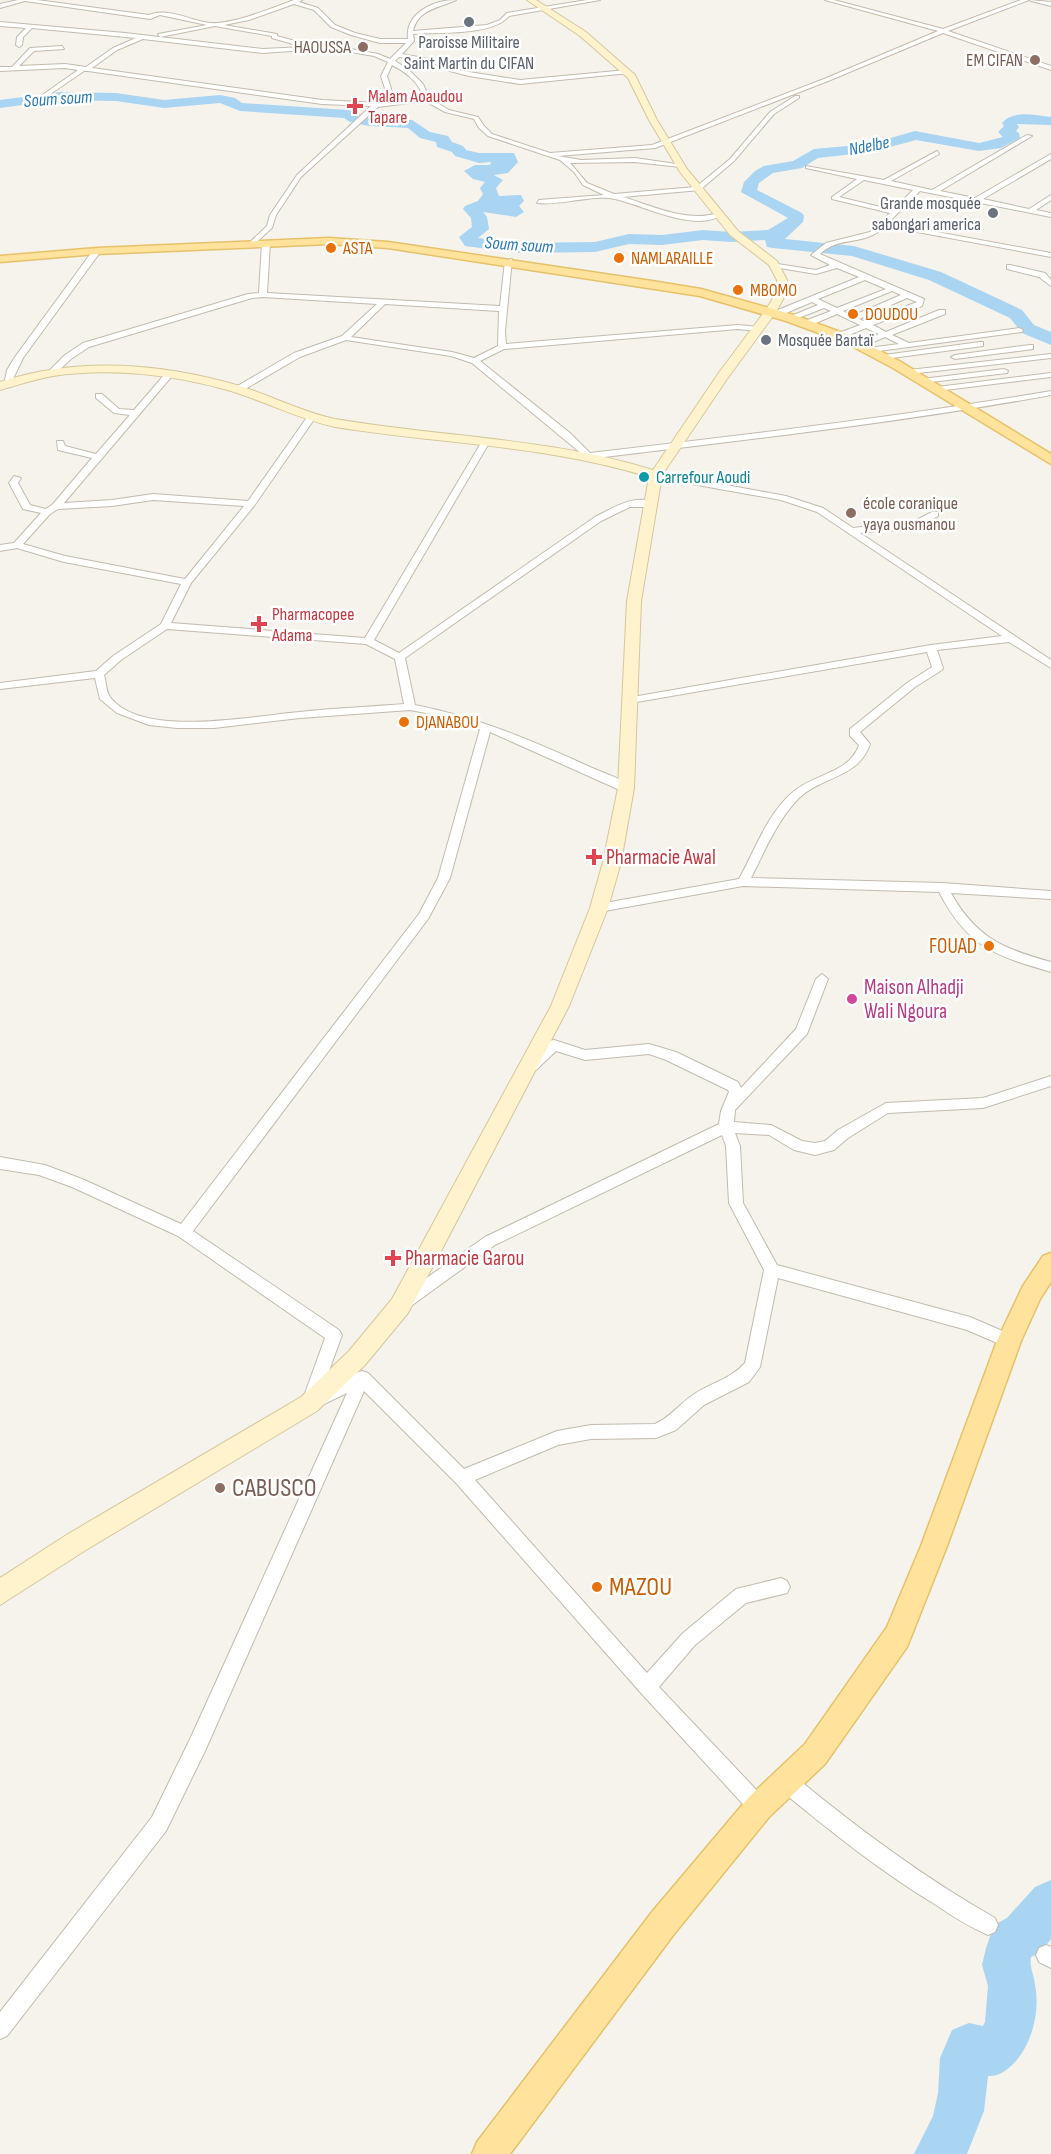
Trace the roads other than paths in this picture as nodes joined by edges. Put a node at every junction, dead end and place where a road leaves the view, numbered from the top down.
1 (25, 0) edge
2 (453, 0) edge
3 (531, 0) edge
4 (597, 0) edge
5 (828, 0) edge
6 (1026, 0) edge
7 (1033, 0) edge
8 (296, 1) edge
9 (1051, 4) edge
10 (0, 6) edge
11 (545, 10) junction
12 (0, 24) edge
13 (217, 25) junction
14 (30, 27) junction
15 (943, 31) junction
16 (410, 33) junction
17 (142, 38) junction
18 (411, 40) junction
19 (19, 45) dead end
20 (62, 48) dead end
21 (318, 50) junction
22 (399, 55) junction
23 (391, 62) junction
24 (1051, 68) edge
25 (0, 69) edge
26 (13, 69) junction
27 (84, 69) junction
28 (629, 74) junction
29 (826, 80) junction
30 (43, 97) dead end
31 (426, 99) junction
32 (378, 105) junction
33 (1029, 136) dead end
34 (666, 143) junction
35 (937, 153) dead end
36 (548, 154) junction
37 (1051, 156) edge
38 (562, 159) junction
39 (680, 165) junction
40 (808, 167) dead end
41 (862, 178) junction
42 (885, 182) junction
43 (698, 189) junction
44 (918, 189) junction
45 (933, 192) junction
46 (616, 197) junction
47 (1051, 197) edge
48 (977, 200) junction
49 (540, 202) dead end
50 (1030, 210) junction
51 (893, 212) junction
52 (1051, 214) edge
53 (718, 215) junction
54 (883, 224) junction
55 (266, 243) junction
56 (252, 244) junction
57 (97, 251) junction
58 (1051, 255) edge
59 (0, 260) edge
60 (509, 261) junction
61 (774, 265) junction
62 (837, 265) junction
63 (1010, 267) dead end
64 (1041, 274) junction
65 (866, 277) junction
66 (1051, 284) edge
67 (892, 289) junction
68 (263, 295) junction
69 (908, 295) junction
70 (811, 299) junction
71 (382, 303) junction
72 (825, 305) junction
73 (504, 309) junction
74 (838, 311) junction
75 (942, 312) dead end
76 (773, 313) junction
77 (790, 318) junction
78 (851, 319) junction
79 (808, 323) junction
80 (867, 326) junction
81 (758, 329) junction
82 (1019, 330) dead end
83 (986, 334) junction
84 (885, 335) junction
85 (839, 336) junction
86 (345, 338) junction
87 (1027, 338) dead end
88 (995, 342) junction
89 (906, 344) junction
90 (859, 345) junction
91 (502, 347) junction
92 (1030, 347) dead end
93 (871, 350) junction
94 (1007, 350) junction
95 (1051, 356) edge
96 (884, 357) junction
97 (1015, 360) junction
98 (475, 361) junction
99 (897, 365) junction
100 (1051, 365) edge
101 (1022, 369) junction
102 (0, 370) edge
103 (52, 372) junction
104 (909, 372) junction
105 (1051, 375) edge
106 (168, 376) junction
107 (1030, 377) junction
108 (6, 380) edge
109 (922, 381) junction
110 (937, 389) junction
111 (237, 390) junction
112 (1050, 394) edge
113 (99, 396) dead end
114 (966, 408) junction
115 (137, 413) junction
116 (311, 418) junction
117 (60, 443) dead end
118 (485, 443) junction
119 (675, 445) junction
120 (588, 456) junction
121 (97, 457) junction
122 (1051, 460) edge
123 (656, 475) junction
124 (17, 478) dead end
125 (250, 504) junction
126 (650, 504) junction
127 (52, 509) junction
128 (935, 514) dead end
129 (853, 531) junction
130 (17, 545) junction
131 (0, 548) edge
132 (187, 582) junction
133 (165, 626) junction
134 (1013, 638) junction
135 (368, 641) junction
136 (931, 648) junction
137 (400, 657) junction
138 (1051, 665) edge
139 (99, 674) junction
140 (0, 686) edge
141 (631, 699) junction
142 (410, 707) junction
143 (486, 727) junction
144 (626, 788) junction
145 (743, 882) junction
146 (942, 887) junction
147 (1051, 896) edge
148 (599, 908) junction
149 (1051, 967) edge
150 (822, 979) dead end
151 (523, 1073) junction
152 (1051, 1081) edge
153 (728, 1111) junction
154 (726, 1127) junction
155 (0, 1163) edge
156 (183, 1232) junction
157 (1051, 1263) edge
158 (772, 1270) junction
159 (400, 1306) junction
160 (1009, 1341) junction
161 (362, 1378) junction
162 (309, 1404) junction
163 (462, 1478) junction
164 (781, 1587) dead end
165 (0, 1593) edge
166 (647, 1687) junction
167 (786, 1782) junction
168 (759, 1807) junction
169 (988, 1925) dead end
170 (0, 2029) edge
171 (489, 2154) edge

1 - 10 street
1 - 13 street
2 - 16 street
3 - 11 main road
4 - 11 street
5 - 15 street
6 - 15 street
7 - 9 street
8 - 13 street
8 - 18 street
11 - 16 street
11 - 28 main road
12 - 14 street
13 - 17 street
13 - 21 street
14 - 17 street
14 - 19 street
15 - 24 street
15 - 29 street
16 - 18 street
17 - 21 street
17 - 27 street
18 - 22 street
20 - 26 street
21 - 23 street
22 - 23 street
22 - 28 street
23 - 31 street
23 - 32 street
25 - 26 street
26 - 27 street
27 - 30 street
27 - 32 street
28 - 34 main road
29 - 34 street
29 - 43 street
31 - 32 street
31 - 36 street
32 - 56 street
33 - 45 street
34 - 36 street
34 - 39 main road
35 - 42 street
36 - 38 street
37 - 48 street
38 - 39 street
38 - 46 street
39 - 43 main road
40 - 41 street
41 - 42 street
41 - 51 street
42 - 44 street
43 - 46 street
43 - 53 main road
44 - 45 street
44 - 51 street
45 - 48 street
46 - 49 street
46 - 53 street
47 - 50 street
48 - 50 street
50 - 52 street
51 - 54 street
53 - 61 main road
54 - 58 street
54 - 62 street
55 - 56 main road
55 - 60 main road
55 - 68 street
56 - 57 main road
57 - 59 main road
57 - 108 street
58 - 64 street
60 - 73 street
60 - 76 main road
61 - 62 street
61 - 76 main road
62 - 65 street
63 - 64 street
64 - 66 street
65 - 67 street
65 - 70 street
67 - 69 street
67 - 74 street
68 - 71 street
68 - 103 street
69 - 78 street
69 - 80 street
70 - 72 street
70 - 76 street
71 - 73 street
71 - 86 street
72 - 74 street
72 - 77 street
73 - 91 street
74 - 78 street
74 - 79 street
75 - 84 street
76 - 77 main road
76 - 81 main road
77 - 79 main road
78 - 80 street
79 - 85 main road
80 - 84 street
80 - 85 street
81 - 91 street
81 - 119 main road
82 - 83 street
83 - 88 street
83 - 89 street
84 - 89 street
84 - 90 street
85 - 90 main road
86 - 98 street
86 - 111 street
87 - 88 street
88 - 94 street
88 - 96 street
89 - 93 street
90 - 93 main road
91 - 98 street
92 - 94 street
93 - 96 main road
94 - 97 street
94 - 99 street
95 - 97 street
96 - 99 main road
97 - 101 street
97 - 104 street
98 - 120 street
99 - 104 main road
100 - 101 street
101 - 107 street
101 - 109 street
102 - 108 street
103 - 106 main road
103 - 108 main road
104 - 109 main road
105 - 107 street
106 - 111 main road
106 - 115 street
107 - 110 street
107 - 112 street
109 - 110 main road
110 - 114 main road
111 - 116 main road
112 - 114 street
113 - 115 street
114 - 119 street
114 - 122 main road
115 - 121 street
116 - 118 main road
116 - 125 street
117 - 121 street
118 - 120 main road
118 - 135 street
119 - 120 street
119 - 123 main road
120 - 123 main road
121 - 127 street
123 - 126 main road
123 - 129 street
124 - 127 street
125 - 127 street
125 - 132 street
126 - 137 street
126 - 141 main road
127 - 130 street
128 - 129 street
129 - 134 street
130 - 131 street
130 - 132 street
132 - 133 street
133 - 135 street
133 - 139 street
134 - 136 street
134 - 138 street
135 - 137 street
136 - 141 street
136 - 145 street
137 - 142 street
139 - 140 street
139 - 142 street
141 - 144 main road
142 - 143 street
143 - 144 street
143 - 156 street
144 - 148 main road
145 - 146 street
145 - 148 street
146 - 147 street
146 - 149 street
148 - 151 main road
150 - 153 street
151 - 153 street
151 - 159 main road
152 - 154 street
153 - 154 street
154 - 158 street
154 - 159 street
155 - 156 street
156 - 162 street
157 - 160 main road
158 - 160 street
158 - 163 street
159 - 162 main road
160 - 167 main road
161 - 162 street
161 - 163 street
161 - 170 street
162 - 165 main road
163 - 166 street
164 - 166 street
166 - 168 street
167 - 168 main road
167 - 169 street
168 - 171 main road

